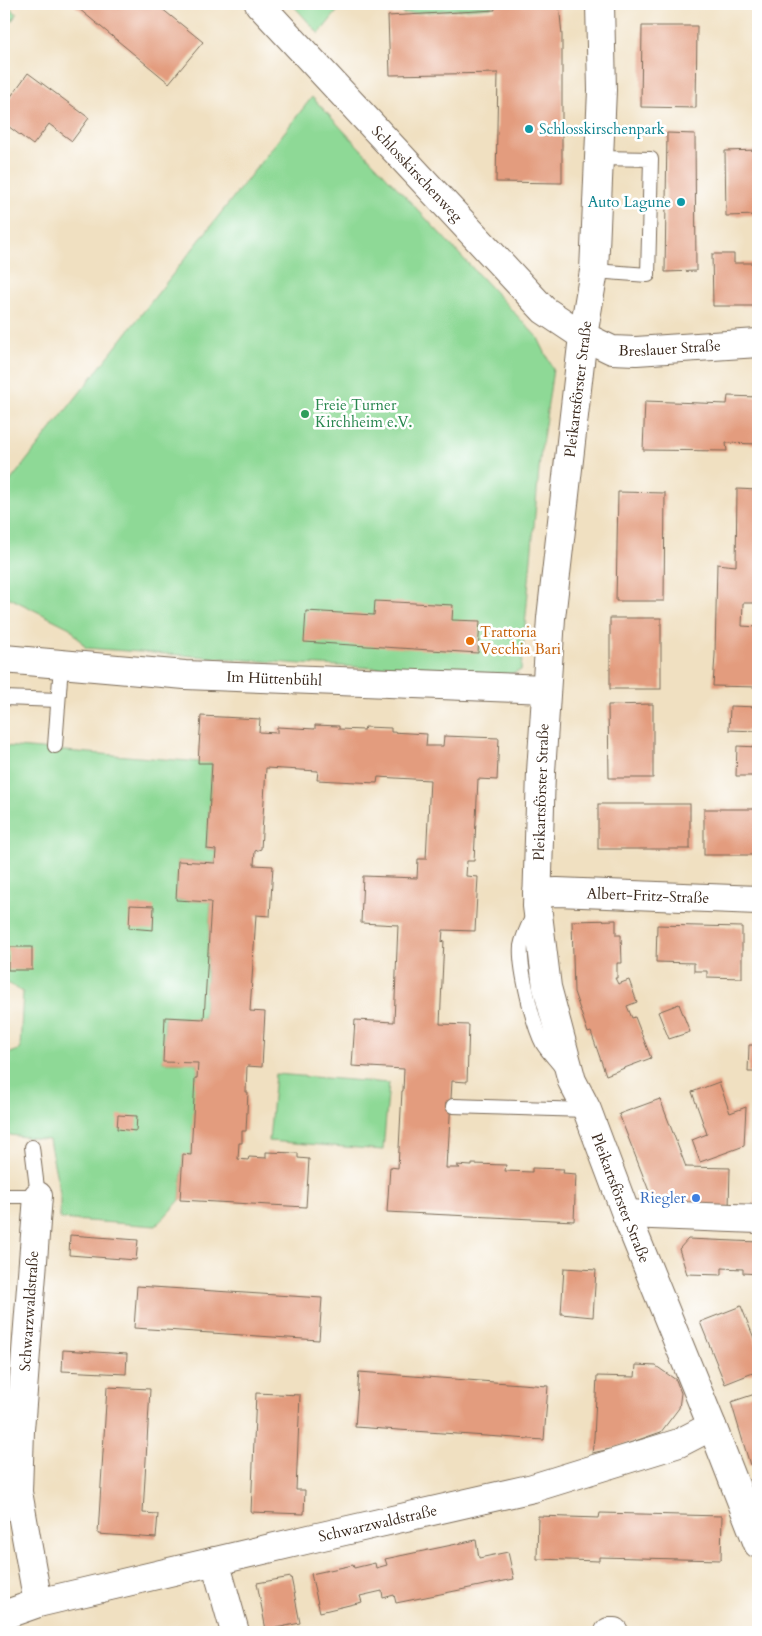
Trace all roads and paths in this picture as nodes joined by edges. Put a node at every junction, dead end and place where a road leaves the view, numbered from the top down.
1 (259, 4) edge
2 (600, 4) edge
3 (599, 158) junction
4 (594, 271) junction
5 (583, 336) junction
6 (758, 343) edge
7 (4, 659) edge
8 (60, 665) junction
9 (545, 689) junction
10 (4, 698) edge
11 (58, 700) junction
12 (55, 746) dead end
13 (537, 900) junction
14 (758, 900) edge
15 (453, 1106) dead end
16 (587, 1110) junction
17 (32, 1147) dead end
18 (4, 1196) edge
19 (38, 1196) junction
20 (626, 1214) junction
21 (758, 1219) edge
22 (712, 1426) junction
23 (757, 1538) edge
24 (215, 1561) junction
25 (38, 1603) junction
26 (4, 1615) edge
27 (235, 1632) edge
28 (609, 1632) edge
29 (614, 1632) edge

1 - 5 street, Schlosskirschenweg
2 - 3 street, Pleikartsförster Straße
3 - 4 street, Pleikartsförster Straße
3 - 4 lane
4 - 5 street, Pleikartsförster Straße
5 - 6 street, Breslauer Straße
5 - 9 street, Pleikartsförster Straße
7 - 8 street, Im Hüttenbühl
8 - 9 street, Im Hüttenbühl
8 - 11 lane
9 - 13 street, Pleikartsförster Straße
10 - 11 lane
11 - 12 lane
13 - 14 street, Albert-Fritz-Straße
13 - 16 street, Pleikartsförster Straße
15 - 16 lane
16 - 20 street, Pleikartsförster Straße
17 - 19 lane
18 - 19 lane
19 - 25 street, Schwarzwaldstraße
20 - 21 street
20 - 22 street, Pleikartsförster Straße
22 - 23 street, Pleikartsförster Straße
22 - 24 street, Schwarzwaldstraße
24 - 25 street, Schwarzwaldstraße
24 - 27 street
25 - 26 street, Schwarzwaldstraße
28 - 29 street

